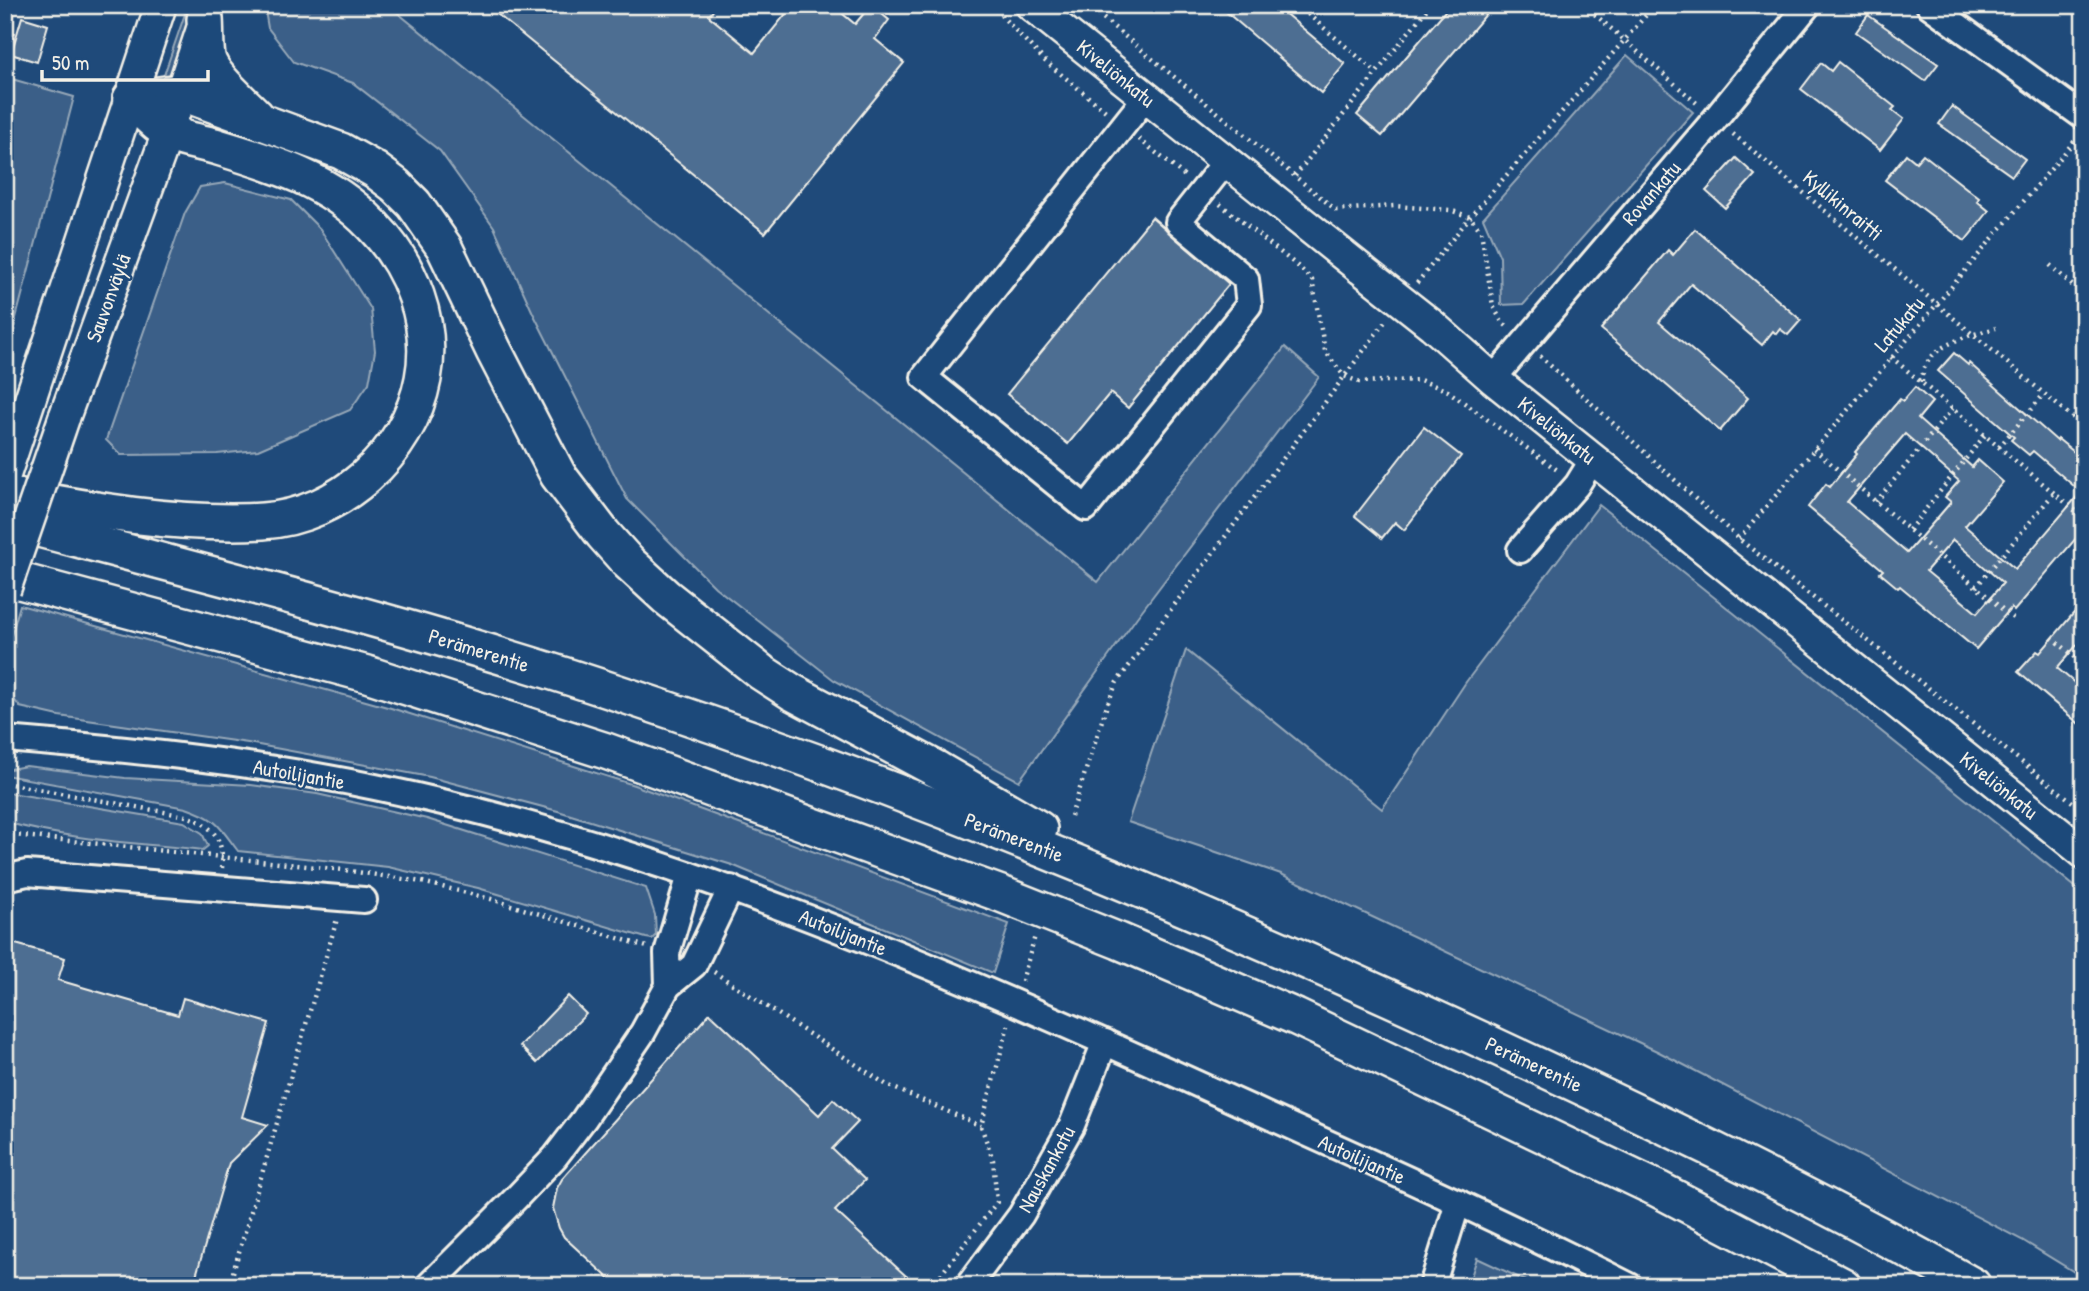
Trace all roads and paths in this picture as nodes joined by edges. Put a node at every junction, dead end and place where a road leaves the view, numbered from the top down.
1 (161, 5) edge
2 (1031, 5) edge
3 (1087, 5) edge
4 (1297, 5) edge
5 (1430, 5) edge
6 (1584, 5) edge
7 (1655, 5) edge
8 (1808, 5) edge
9 (1929, 5) edge
10 (207, 12) edge
11 (1624, 41) junction
12 (1376, 72) junction
13 (180, 92) junction
14 (1146, 97) junction
15 (131, 99) junction
16 (2084, 117) edge
17 (1715, 119) junction
18 (261, 121) junction
19 (2084, 130) edge
20 (168, 132) junction
21 (1226, 161) junction
22 (1295, 176) junction
23 (1470, 217) junction
24 (2050, 265) dead end
25 (1412, 289) dead end
26 (2084, 296) edge
27 (1936, 304) junction
28 (1395, 309) dead end
29 (1502, 322) dead end
30 (1996, 328) dead end
31 (1973, 335) junction
32 (1891, 357) junction
33 (1548, 363) dead end
34 (1344, 376) junction
35 (1493, 379) junction
36 (1922, 382) junction
37 (2044, 394) junction
38 (1953, 408) junction
39 (2084, 427) edge
40 (1985, 435) junction
41 (1999, 447) junction
42 (1814, 449) junction
43 (1593, 459) junction
44 (5, 475) edge
45 (1577, 485) junction
46 (2054, 493) junction
47 (5, 494) edge
48 (1876, 502) junction
49 (2084, 518) edge
50 (5, 520) edge
51 (1909, 530) junction
52 (1739, 539) junction
53 (1520, 551) dead end
54 (5, 576) edge
55 (1976, 587) junction
56 (5, 590) edge
57 (2014, 619) dead end
58 (2052, 638) dead end
59 (2084, 664) edge
60 (5, 739) edge
61 (5, 783) edge
62 (2084, 811) edge
63 (1071, 816) dead end
64 (2084, 853) edge
65 (349, 871) dead end
66 (1100, 871) junction
67 (690, 876) junction
68 (5, 878) edge
69 (220, 888) junction
70 (730, 888) junction
71 (354, 899) junction
72 (1035, 936) dead end
73 (710, 970) dead end
74 (668, 986) junction
75 (1020, 989) dead end
76 (1010, 1018) dead end
77 (1105, 1042) junction
78 (981, 1126) junction
79 (1458, 1202) junction
80 (229, 1286) edge
81 (428, 1286) edge
82 (932, 1286) edge
83 (968, 1286) edge
84 (1432, 1286) edge
85 (1630, 1286) edge
86 (1843, 1286) edge
87 (1973, 1286) edge

1 - 15 main road, Sauvonväylä
2 - 14 main road, Kiveliönkatu
3 - 22 path
4 - 12 path
5 - 12 path
6 - 11 path, Kyllikinraitti
7 - 11 path
8 - 17 street, Rovankatu
9 - 16 street
10 - 13 main road, Sauvonväylä
10 - 18 highway
11 - 17 path, Kyllikinraitti
11 - 23 path
12 - 22 path
13 - 15 highway
13 - 18 highway
13 - 20 main road, Sauvonväylä
14 - 21 main road, Kiveliönkatu
14 - 21 street
15 - 20 highway
15 - 44 main road, Sauvonväylä
17 - 27 path, Kyllikinraitti
17 - 35 street, Rovankatu
18 - 66 highway
19 - 27 path, Latukatu
20 - 47 highway
20 - 56 main road, Sauvonväylä, bridge
21 - 35 main road, Kiveliönkatu, bridge
22 - 23 path
23 - 25 path
23 - 29 path
24 - 26 path
27 - 31 path, Kyllikinraitti
27 - 32 path, Latukatu
28 - 34 path
30 - 31 path
31 - 36 path
31 - 37 path, Kyllikinraitti
32 - 36 path
32 - 42 path, Latukatu
33 - 52 path
34 - 45 path
34 - 63 path
35 - 43 main road, Kiveliönkatu
36 - 38 path
37 - 39 path, Kyllikinraitti
37 - 41 path
38 - 40 path
38 - 48 path
40 - 41 path
40 - 51 path
41 - 46 path
42 - 48 path
42 - 52 path, Latukatu
43 - 45 street
43 - 64 main road, Kiveliönkatu
45 - 53 street
46 - 49 path
46 - 55 path
48 - 51 path
50 - 66 highway, Perämerentie
51 - 55 path
52 - 62 path
54 - 86 highway
55 - 57 path
58 - 59 path
60 - 67 street, Autoilijantie
61 - 69 path
65 - 71 path
66 - 87 highway, Perämerentie
67 - 70 street, Autoilijantie
67 - 74 street
68 - 69 street
69 - 71 street
70 - 74 street
70 - 77 street, Autoilijantie
71 - 80 path
72 - 75 path
73 - 78 path
74 - 81 street
76 - 78 path
77 - 79 street, Autoilijantie
77 - 83 street, Nauskankatu
78 - 82 path
79 - 84 street
79 - 85 street, Autoilijantie

